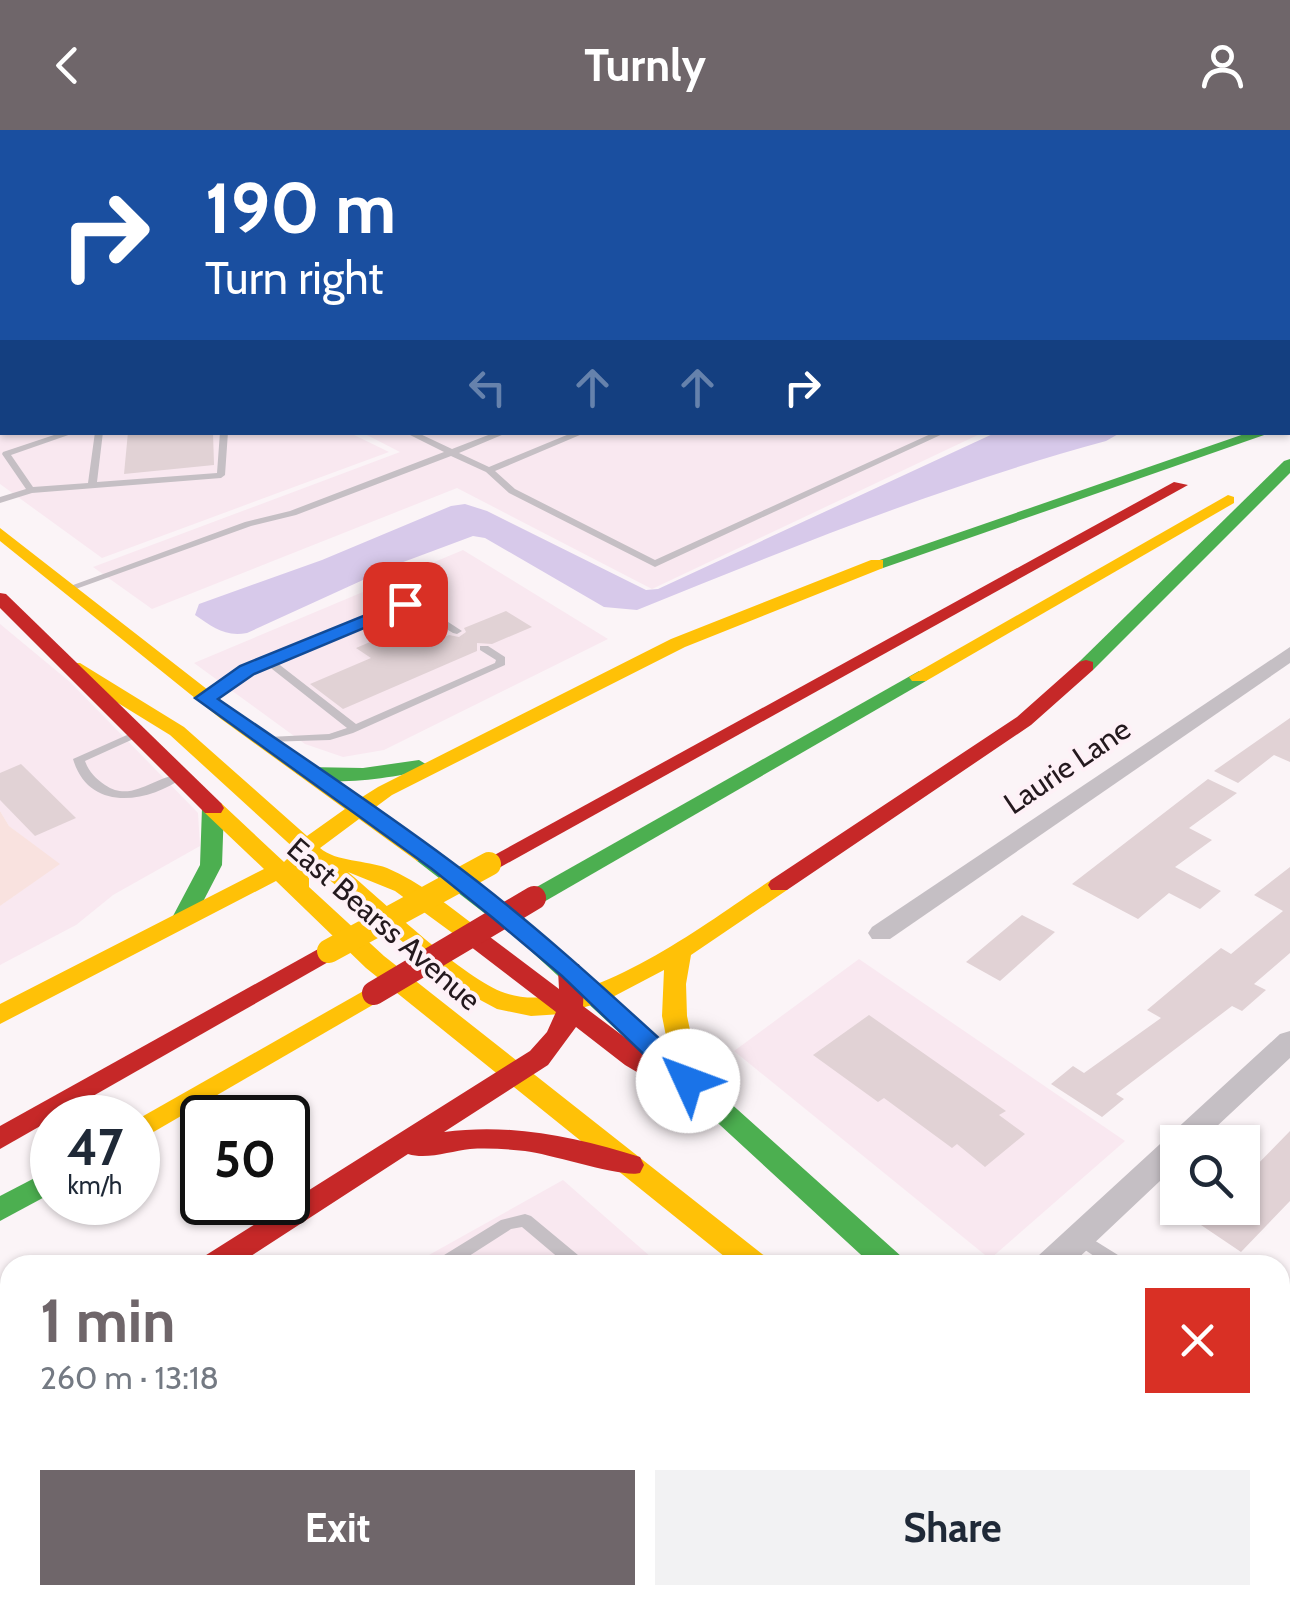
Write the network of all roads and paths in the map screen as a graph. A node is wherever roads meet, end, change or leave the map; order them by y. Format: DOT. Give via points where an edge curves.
graph roads {
  1 [pos="64,435"];
  2 [pos="99,435"];
  3 [pos="224,435"];
  4 [pos="414,435"];
  5 [pos="498,435"];
  6 [pos="576,435"];
  7 [pos="936,435"];
  8 [pos="1261,435"];
  9 [pos="1265,435"];
  10 [pos="450,454"];
  11 [pos="1290,464"];
  12 [pos="490,470"];
  13 [pos="92,485"];
  14 [pos="31,490"];
  15 [pos="0,500"];
  16 [pos="0,533"];
  17 [pos="70,588"];
  18 [pos="0,598"];
  19 [pos="458,631"];
  20 [pos="484,648"];
  21 [pos="1290,653"];
  22 [pos="268,661"];
  23 [pos="74,668"];
  24 [pos="204,698"];
  25 [pos="355,728"];
  26 [pos="138,733"];
  27 [pos="261,740"];
  28 [pos="440,761"];
  29 [pos="306,773"];
  30 [pos="181,776"];
  31 [pos="213,808"];
  32 [pos="360,810"];
  33 [pos="301,862"];
  34 [pos="186,916"];
  35 [pos="881,932"];
  36 [pos="680,951"];
  37 [pos="570,970"];
  38 [pos="596,994"];
  39 [pos="569,1006"];
  40 [pos="0,1015"];
  41 [pos="1290,1041"];
  42 [pos="514,1075"];
  43 [pos="688,1081"];
  44 [pos="712,1104"];
  45 [pos="160,1117"];
  46 [pos="1199,1125"];
  47 [pos="0,1138"];
  48 [pos="383,1160"];
  49 [pos="1160,1162"];
  50 [pos="630,1165"];
  51 [pos="30,1193"];
  52 [pos="0,1210"];
  53 [pos="1080,1237"];
  54 [pos="229,1255"];
  55 [pos="458,1255"];
  56 [pos="566,1255"];
  57 [pos="743,1255"];
  58 [pos="881,1255"];
  59 [pos="1061,1255"];
  60 [pos="1106,1255"];
  1 -- 14 [label="lane" via="6,454"];
  2 -- 13 [label="lane"];
  3 -- 13 [label="lane" via="221,475"];
  4 -- 10 [label="lane"];
  5 -- 10 [label="lane"];
  6 -- 12 [label="lane"];
  7 -- 12 [label="lane" via="656,564 512,491"];
  8 -- 28 [label="main road" via="786,598"];
  9 -- 47 [label="main road, bridge"];
  10 -- 12 [label="lane"];
  10 -- 17 [label="lane"];
  11 -- 36 [label="main road" via="1044,706"];
  11 -- 45 [label="main road, bridge"];
  13 -- 14 [label="lane"];
  14 -- 15 [label="lane"];
  16 -- 17 [label="main road"];
  17 -- 24 [label="main road"];
  18 -- 23 [label="main road, East Bearss Avenue"];
  19 -- 22 [label="lane" via="405,604"];
  20 -- 25 [label="lane" via="500,665"];
  21 -- 35 [label="street, Laurie Lane"];
  22 -- 24 [label="lane"];
  22 -- 25 [label="lane"];
  23 -- 26 [label="main road, East Bearss Avenue"];
  23 -- 33 [label="main road" via="178,731"];
  24 -- 27 [label="main road"];
  25 -- 27 [label="lane" via="330,737"];
  26 -- 30 [label="main road, East Bearss Avenue"];
  26 -- 30 [label="lane" via="80,759 83,773 112,798"];
  27 -- 29 [label="main road"];
  28 -- 29 [label="main road" via="381,773"];
  28 -- 32 [label="main road"];
  29 -- 32 [label="main road"];
  30 -- 31 [label="main road, East Bearss Avenue"];
  31 -- 33 [label="main road, East Bearss Avenue"];
  31 -- 34 [label="main road" via="213,865"];
  32 -- 33 [label="main road"];
  32 -- 37 [label="main road" via="440,864"];
  33 -- 34 [label="main road"];
  33 -- 39 [label="main road" via="481,992 515,1005"];
  33 -- 39 [label="main road" via="348,862 388,874"];
  33 -- 42 [label="main road, East Bearss Avenue" via="298,890"];
  34 -- 40 [label="main road"];
  36 -- 38 [label="main road"];
  36 -- 43 [label="main road" via="670,1008"];
  37 -- 38 [label="main road"];
  37 -- 39 [label="main road"];
  38 -- 39 [label="main road"];
  38 -- 43 [label="main road"];
  39 -- 42 [label="main road" via="551,1048"];
  39 -- 44 [label="main road" via="634,1058"];
  41 -- 46 [label="street"];
  42 -- 48 [label="main road"];
  42 -- 50 [label="main road, East Bearss Avenue"];
  43 -- 44 [label="main road"];
  44 -- 58 [label="main road"];
  48 -- 50 [label="main road" via="442,1140 501,1135 540,1138"];
  48 -- 54 [label="main road"];
  49 -- 53 [label="street"];
  50 -- 57 [label="main road, East Bearss Avenue"];
  51 -- 52 [label="main road"];
  53 -- 59 [label="street"];
  53 -- 60 [label="lane"];
  55 -- 56 [label="lane" via="525,1220"];
}
